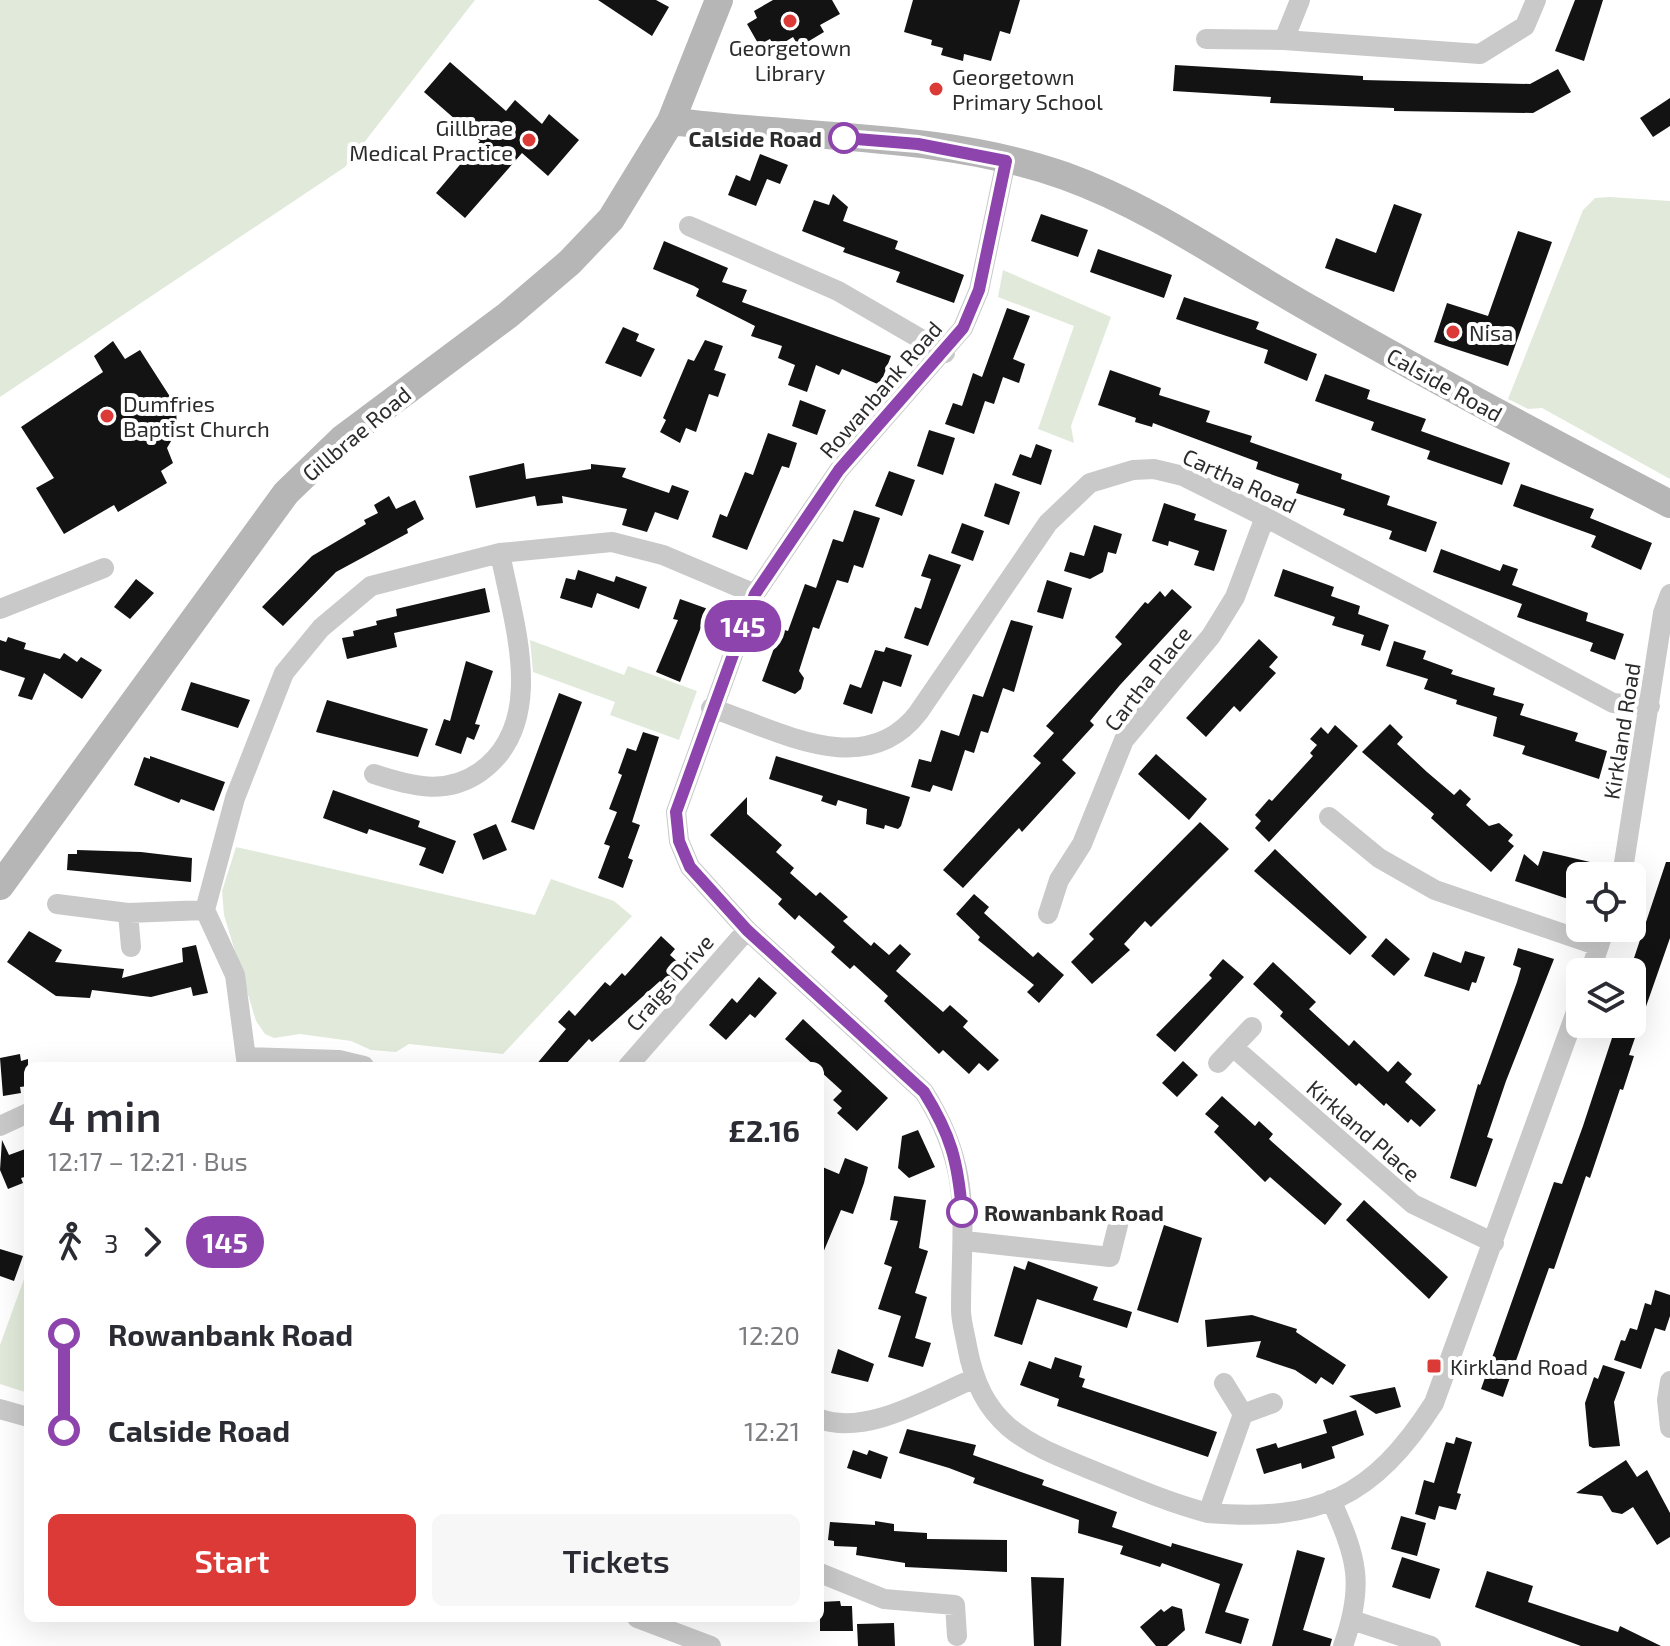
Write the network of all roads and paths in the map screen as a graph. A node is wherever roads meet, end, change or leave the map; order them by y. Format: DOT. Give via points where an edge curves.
graph roads {
  1 [pos="719,0"];
  2 [pos="1300,0"];
  3 [pos="1536,0"];
  4 [pos="1206,39"];
  5 [pos="1284,40"];
  6 [pos="671,121"];
  7 [pos="1006,161"];
  8 [pos="689,226"];
  9 [pos="945,353"];
  10 [pos="1670,504"];
  11 [pos="1265,517"];
  12 [pos="500,553"];
  13 [pos="104,568"];
  14 [pos="755,594"];
  15 [pos="1670,594"];
  16 [pos="0,609"];
  17 [pos="1650,706"];
  18 [pos="711,708"];
  19 [pos="374,774"];
  20 [pos="1329,817"];
  21 [pos="1624,862"];
  22 [pos="0,886"];
  23 [pos="57,904"];
  24 [pos="205,910"];
  25 [pos="128,913"];
  26 [pos="1048,914"];
  27 [pos="1566,927"];
  28 [pos="747,930"];
  29 [pos="131,947"];
  30 [pos="1252,1027"];
  31 [pos="1567,1038"];
  32 [pos="1233,1047"];
  33 [pos="247,1062"];
  34 [pos="347,1062"];
  35 [pos="632,1062"];
  36 [pos="1218,1063"];
  37 [pos="24,1115"];
  38 [pos="0,1126"];
  39 [pos="1119,1221"];
  40 [pos="965,1241"];
  41 [pos="1494,1243"];
  42 [pos="973,1379"];
  43 [pos="1670,1381"];
  44 [pos="1224,1383"];
  45 [pos="1273,1403"];
  46 [pos="0,1409"];
  47 [pos="1243,1414"];
  48 [pos="24,1416"];
  49 [pos="824,1420"];
  50 [pos="1670,1428"];
  51 [pos="1331,1500"];
  52 [pos="1208,1513"];
  53 [pos="824,1575"];
  54 [pos="1352,1620"];
  55 [pos="648,1622"];
  56 [pos="957,1636"];
  57 [pos="711,1646"];
  58 [pos="1343,1646"];
  59 [pos="1431,1646"];
  1 -- 6 [label="street, Gillbrae Road"];
  2 -- 5 [label="street"];
  3 -- 5 [label="street" via="1525,26 1480,54"];
  4 -- 5 [label="street"];
  6 -- 7 [label="street, Calside Road" via="918,144"];
  6 -- 22 [label="street, Gillbrae Road" via="611,219 570,262 342,439 286,493"];
  7 -- 9 [label="street, Rowanbank Road" via="979,290"];
  7 -- 10 [label="street, Calside Road" via="1122,198 1315,312"];
  8 -- 9 [label="street" via="838,291"];
  9 -- 14 [label="street, Rowanbank Road" via="839,470"];
  11 -- 17 [label="street, Cartha Road" via="1613,703"];
  11 -- 18 [label="street, Cartha Road" via="1183,476 1154,469 1090,483 1048,523 918,713 885,742 836,750"];
  11 -- 26 [label="street, Cartha Place" via="1211,636 1124,740"];
  12 -- 14 [label="street" via="612,542 663,555"];
  12 -- 19 [label="street" via="517,641 521,700 510,741 475,775 446,786 414,788"];
  12 -- 24 [label="street" via="371,586 321,628 284,673 235,798"];
  13 -- 16 [label="street"];
  14 -- 18 [label="street, Rowanbank Road"];
  15 -- 17 [label="street, Kirkland Road"];
  17 -- 21 [label="street, Kirkland Road"];
  18 -- 28 [label="street, Rowanbank Road" via="676,812 679,841 690,867"];
  20 -- 27 [label="street" via="1379,858 1435,890"];
  23 -- 25 [label="street"];
  24 -- 25 [label="street"];
  24 -- 33 [label="street" via="235,975"];
  25 -- 29 [label="street"];
  28 -- 35 [label="street, Craigs Drive"];
  28 -- 40 [label="street, Rowanbank Road" via="924,1092 957,1159"];
  30 -- 32 [label="street"];
  31 -- 41 [label="street"];
  32 -- 36 [label="street"];
  32 -- 41 [label="street, Kirkland Place" via="1413,1204"];
  33 -- 34 [label="street"];
  37 -- 38 [label="street"];
  39 -- 40 [label="street" via="1110,1257"];
  40 -- 42 [label="street, Rowanbank Road" via="961,1313"];
  41 -- 51 [label="street" via="1434,1403 1397,1455"];
  42 -- 49 [label="street" via="859,1422"];
  42 -- 52 [label="street, Rowanbank Road" via="995,1414 1042,1450"];
  43 -- 50 [label="street"];
  44 -- 47 [label="street"];
  45 -- 47 [label="street"];
  46 -- 48 [label="street"];
  47 -- 52 [label="street"];
  51 -- 52 [label="street" via="1286,1515"];
  51 -- 54 [label="street" via="1357,1565"];
  53 -- 56 [label="street" via="884,1599 955,1605"];
  54 -- 58 [label="street"];
  54 -- 59 [label="street"];
  55 -- 57 [label="street"];
}
